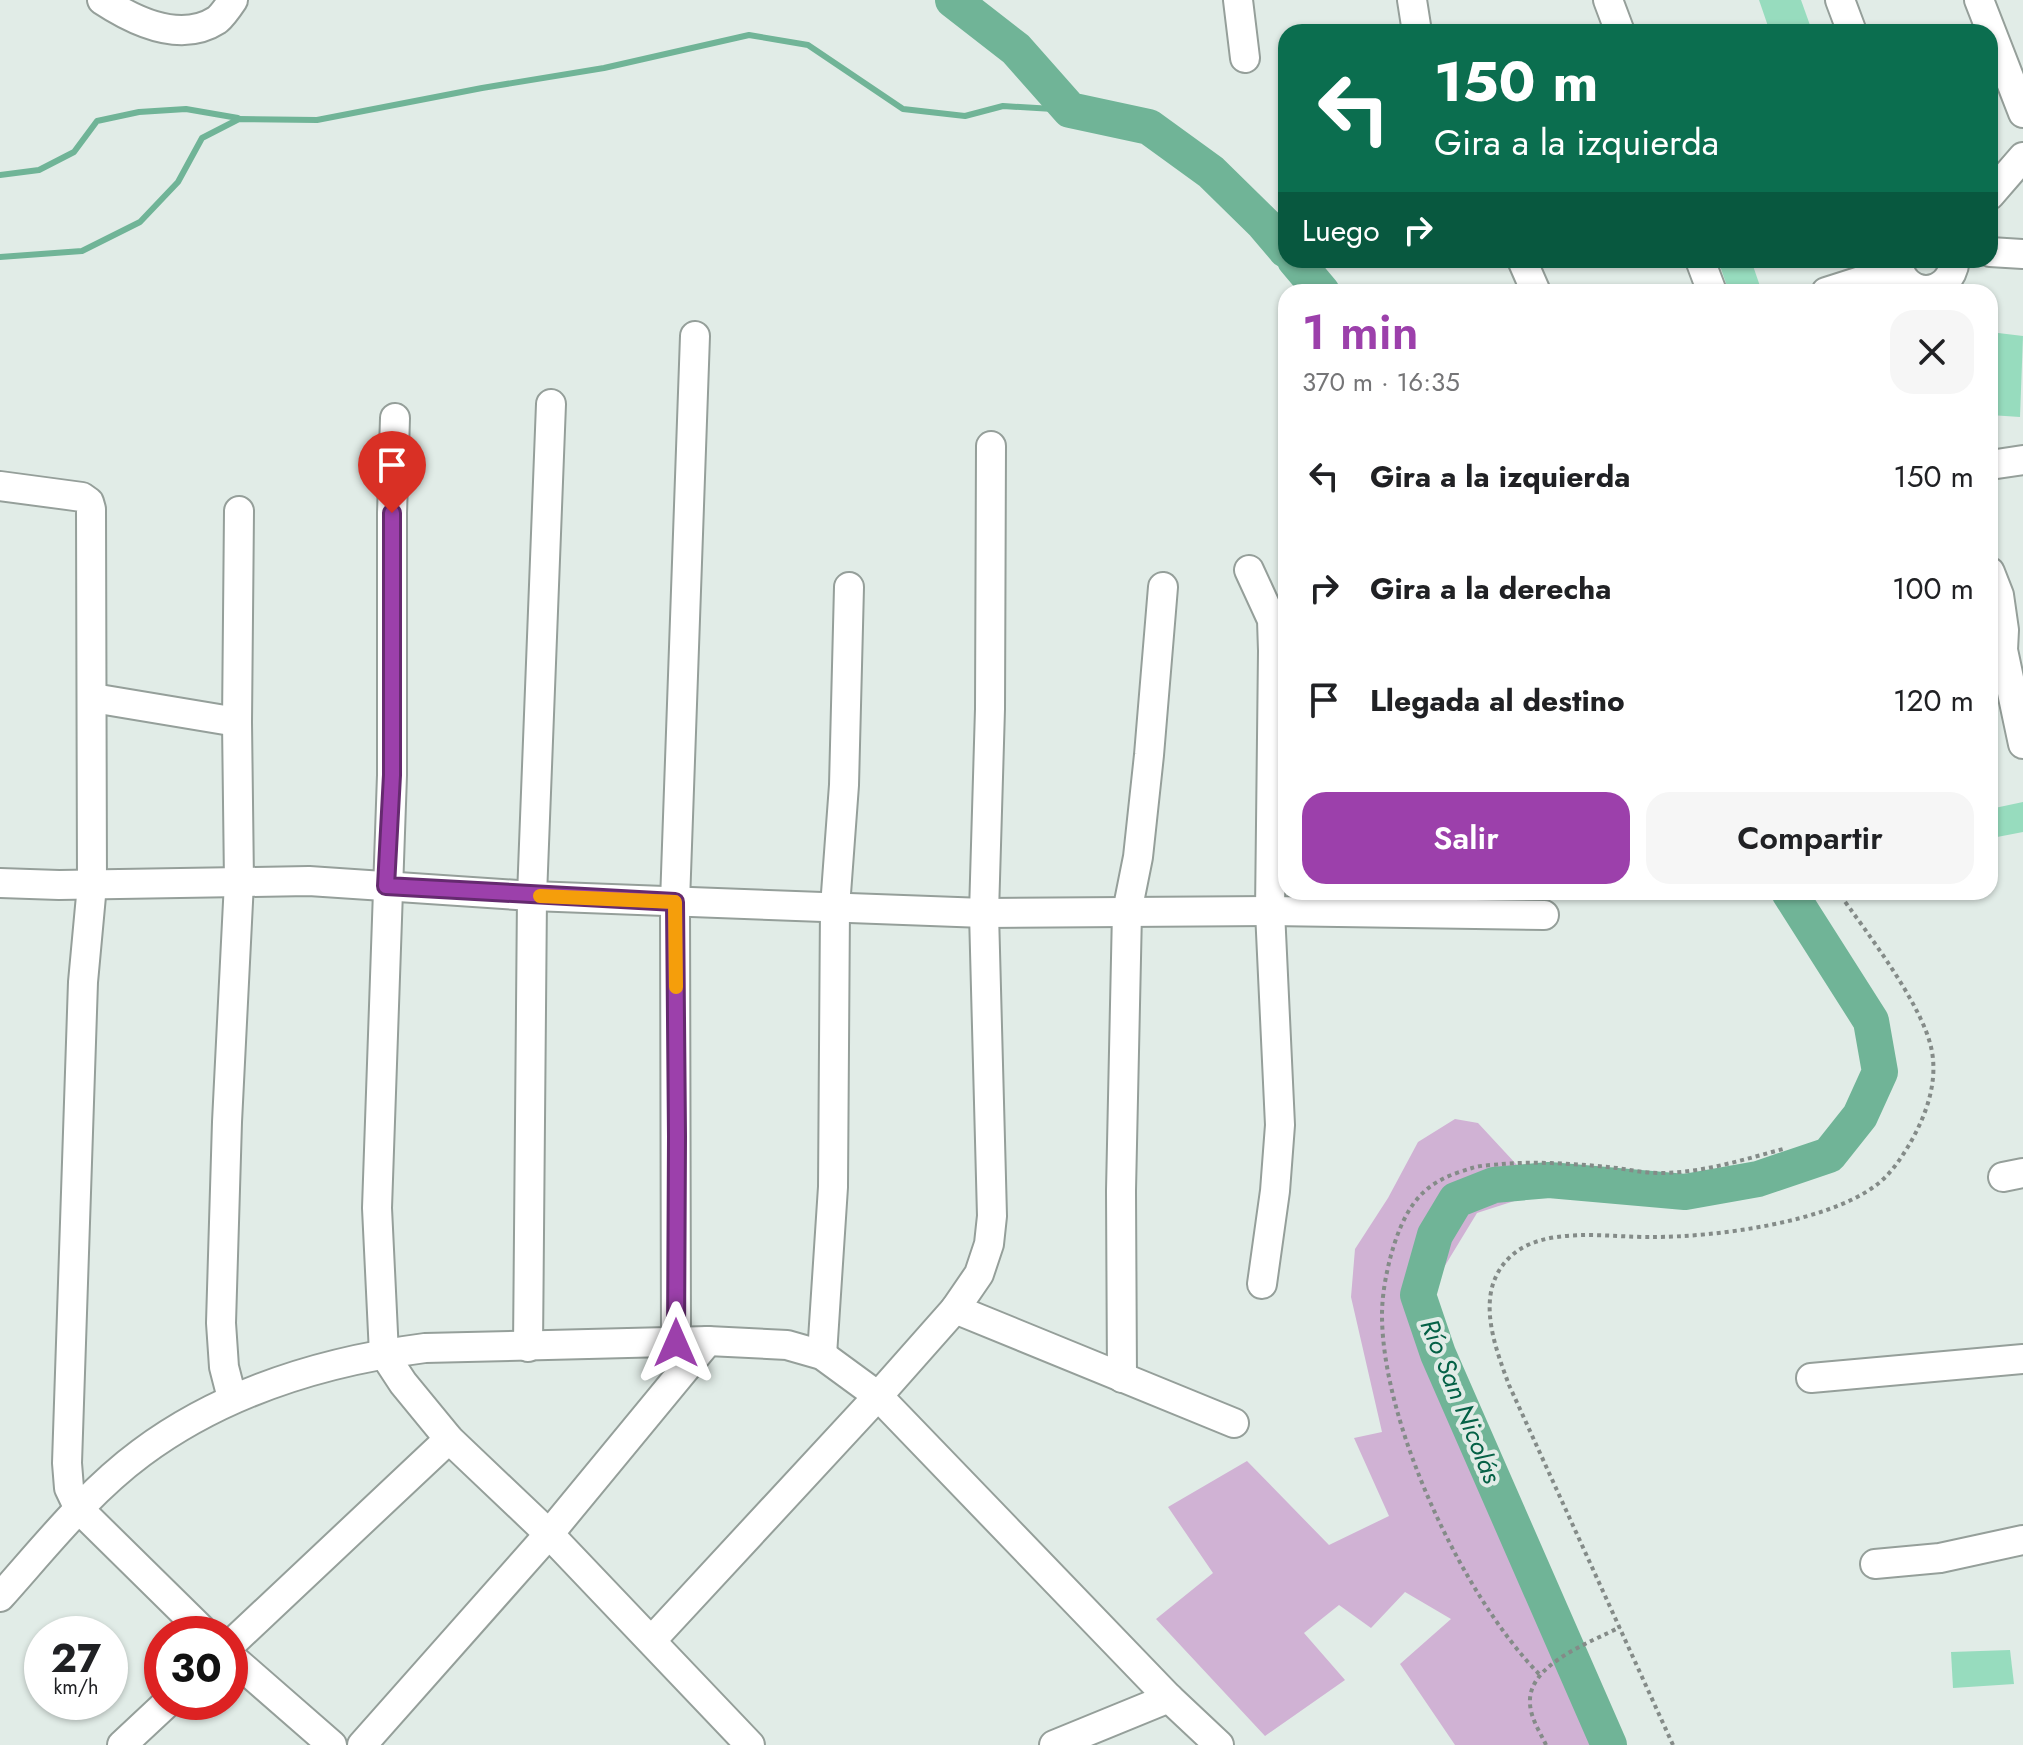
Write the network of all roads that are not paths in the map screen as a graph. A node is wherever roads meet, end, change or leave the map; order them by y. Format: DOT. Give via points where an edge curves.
graph roads {
  1 [pos="102,0"];
  2 [pos="233,0"];
  3 [pos="1238,0"];
  4 [pos="1412,0"];
  5 [pos="1608,0"];
  6 [pos="1840,0"];
  7 [pos="1979,0"];
  8 [pos="1416,24"];
  9 [pos="1617,24"];
  10 [pos="1849,24"];
  11 [pos="1988,24"];
  12 [pos="1998,49"];
  13 [pos="1245,58"];
  14 [pos="2023,113"];
  15 [pos="2023,157"];
  16 [pos="1998,186"];
  17 [pos="1998,252"];
  18 [pos="2023,254"];
  19 [pos="1890,268"];
  20 [pos="1953,268"];
  21 [pos="1847,284"];
  22 [pos="1941,284"];
  23 [pos="695,336"];
  24 [pos="551,404"];
  25 [pos="395,418"];
  26 [pos="991,446"];
  27 [pos="2023,460"];
  28 [pos="1998,464"];
  29 [pos="0,486"];
  30 [pos="239,511"];
  31 [pos="1249,570"];
  32 [pos="849,587"];
  33 [pos="1163,587"];
  34 [pos="1998,592"];
  35 [pos="2013,616"];
  36 [pos="93,698"];
  37 [pos="237,722"];
  38 [pos="2023,744"];
  39 [pos="239,882"];
  40 [pos="0,883"];
  41 [pos="92,885"];
  42 [pos="386,886"];
  43 [pos="532,896"];
  44 [pos="675,902"];
  45 [pos="835,907"];
  46 [pos="1270,911"];
  47 [pos="1127,912"];
  48 [pos="984,913"];
  49 [pos="1544,915"];
  50 [pos="1262,1284"];
  51 [pos="955,1309"];
  52 [pos="708,1341"];
  53 [pos="676,1343"];
  54 [pos="528,1347"];
  55 [pos="384,1354"];
  56 [pos="822,1355"];
  57 [pos="2023,1359"];
  58 [pos="1122,1378"];
  59 [pos="1811,1378"];
  60 [pos="878,1396"];
  61 [pos="232,1398"];
  62 [pos="1234,1423"];
  63 [pos="449,1439"];
  64 [pos="79,1509"];
  65 [pos="549,1534"];
  66 [pos="2023,1540"];
  67 [pos="1875,1564"];
  68 [pos="0,1597"];
  69 [pos="188,1616"];
  70 [pos="248,1628"];
  71 [pos="652,1640"];
  72 [pos="248,1672"];
  73 [pos="1169,1698"];
  74 [pos="149,1720"];
  75 [pos="122,1745"];
  76 [pos="332,1745"];
  77 [pos="362,1745"];
  78 [pos="750,1745"];
  79 [pos="1054,1745"];
  80 [pos="1219,1745"];
  1 -- 2 [label="street" via="171,30 219,19"];
  3 -- 13 [label="street"];
  4 -- 8 [label="street"];
  5 -- 9 [label="street"];
  6 -- 10 [label="street"];
  7 -- 11 [label="street"];
  12 -- 14 [label="street"];
  15 -- 16 [label="street"];
  17 -- 18 [label="street"];
  19 -- 21 [label="street"];
  20 -- 22 [label="street"];
  23 -- 44 [label="street"];
  24 -- 43 [label="street"];
  25 -- 42 [label="street"];
  26 -- 48 [label="street"];
  27 -- 28 [label="street"];
  29 -- 36 [label="street" via="89,502"];
  30 -- 37 [label="street"];
  31 -- 46 [label="street" via="1272,620"];
  32 -- 45 [label="street"];
  33 -- 47 [label="street" via="1138,857"];
  34 -- 35 [label="street"];
  35 -- 38 [label="street" via="2005,663"];
  36 -- 37 [label="street"];
  36 -- 41 [label="street"];
  37 -- 39 [label="street"];
  39 -- 41 [label="street"];
  39 -- 42 [label="street"];
  39 -- 61 [label="street" via="221,1323"];
  40 -- 41 [label="street"];
  41 -- 64 [label="street" via="83,982 67,1463 69,1488"];
  42 -- 43 [label="street"];
  42 -- 55 [label="street" via="377,1208"];
  43 -- 44 [label="street"];
  43 -- 54 [label="street"];
  44 -- 45 [label="street"];
  44 -- 53 [label="street"];
  45 -- 48 [label="street"];
  45 -- 56 [label="street" via="833,1187"];
  46 -- 47 [label="street"];
  46 -- 49 [label="street"];
  46 -- 50 [label="street" via="1280,1125"];
  47 -- 48 [label="street"];
  47 -- 58 [label="street"];
  48 -- 51 [label="street" via="992,1216 979,1274"];
  51 -- 58 [label="street"];
  51 -- 60 [label="street"];
  52 -- 53 [label="street"];
  52 -- 56 [label="street" via="787,1345"];
  52 -- 65 [label="street"];
  53 -- 54 [label="street"];
  54 -- 55 [label="street" via="425,1348"];
  55 -- 61 [label="street"];
  55 -- 63 [label="street"];
  56 -- 60 [label="street"];
  57 -- 59 [label="street"];
  58 -- 62 [label="street"];
  60 -- 71 [label="street"];
  60 -- 73 [label="street"];
  61 -- 64 [label="street" via="139,1455"];
  63 -- 65 [label="street"];
  63 -- 70 [label="street"];
  64 -- 68 [label="street"];
  64 -- 69 [label="street"];
  65 -- 71 [label="street"];
  65 -- 77 [label="street"];
  66 -- 67 [label="street" via="1940,1558"];
  71 -- 78 [label="street"];
  72 -- 76 [label="street"];
  73 -- 79 [label="street"];
  73 -- 80 [label="street"];
  74 -- 75 [label="street"];
}
